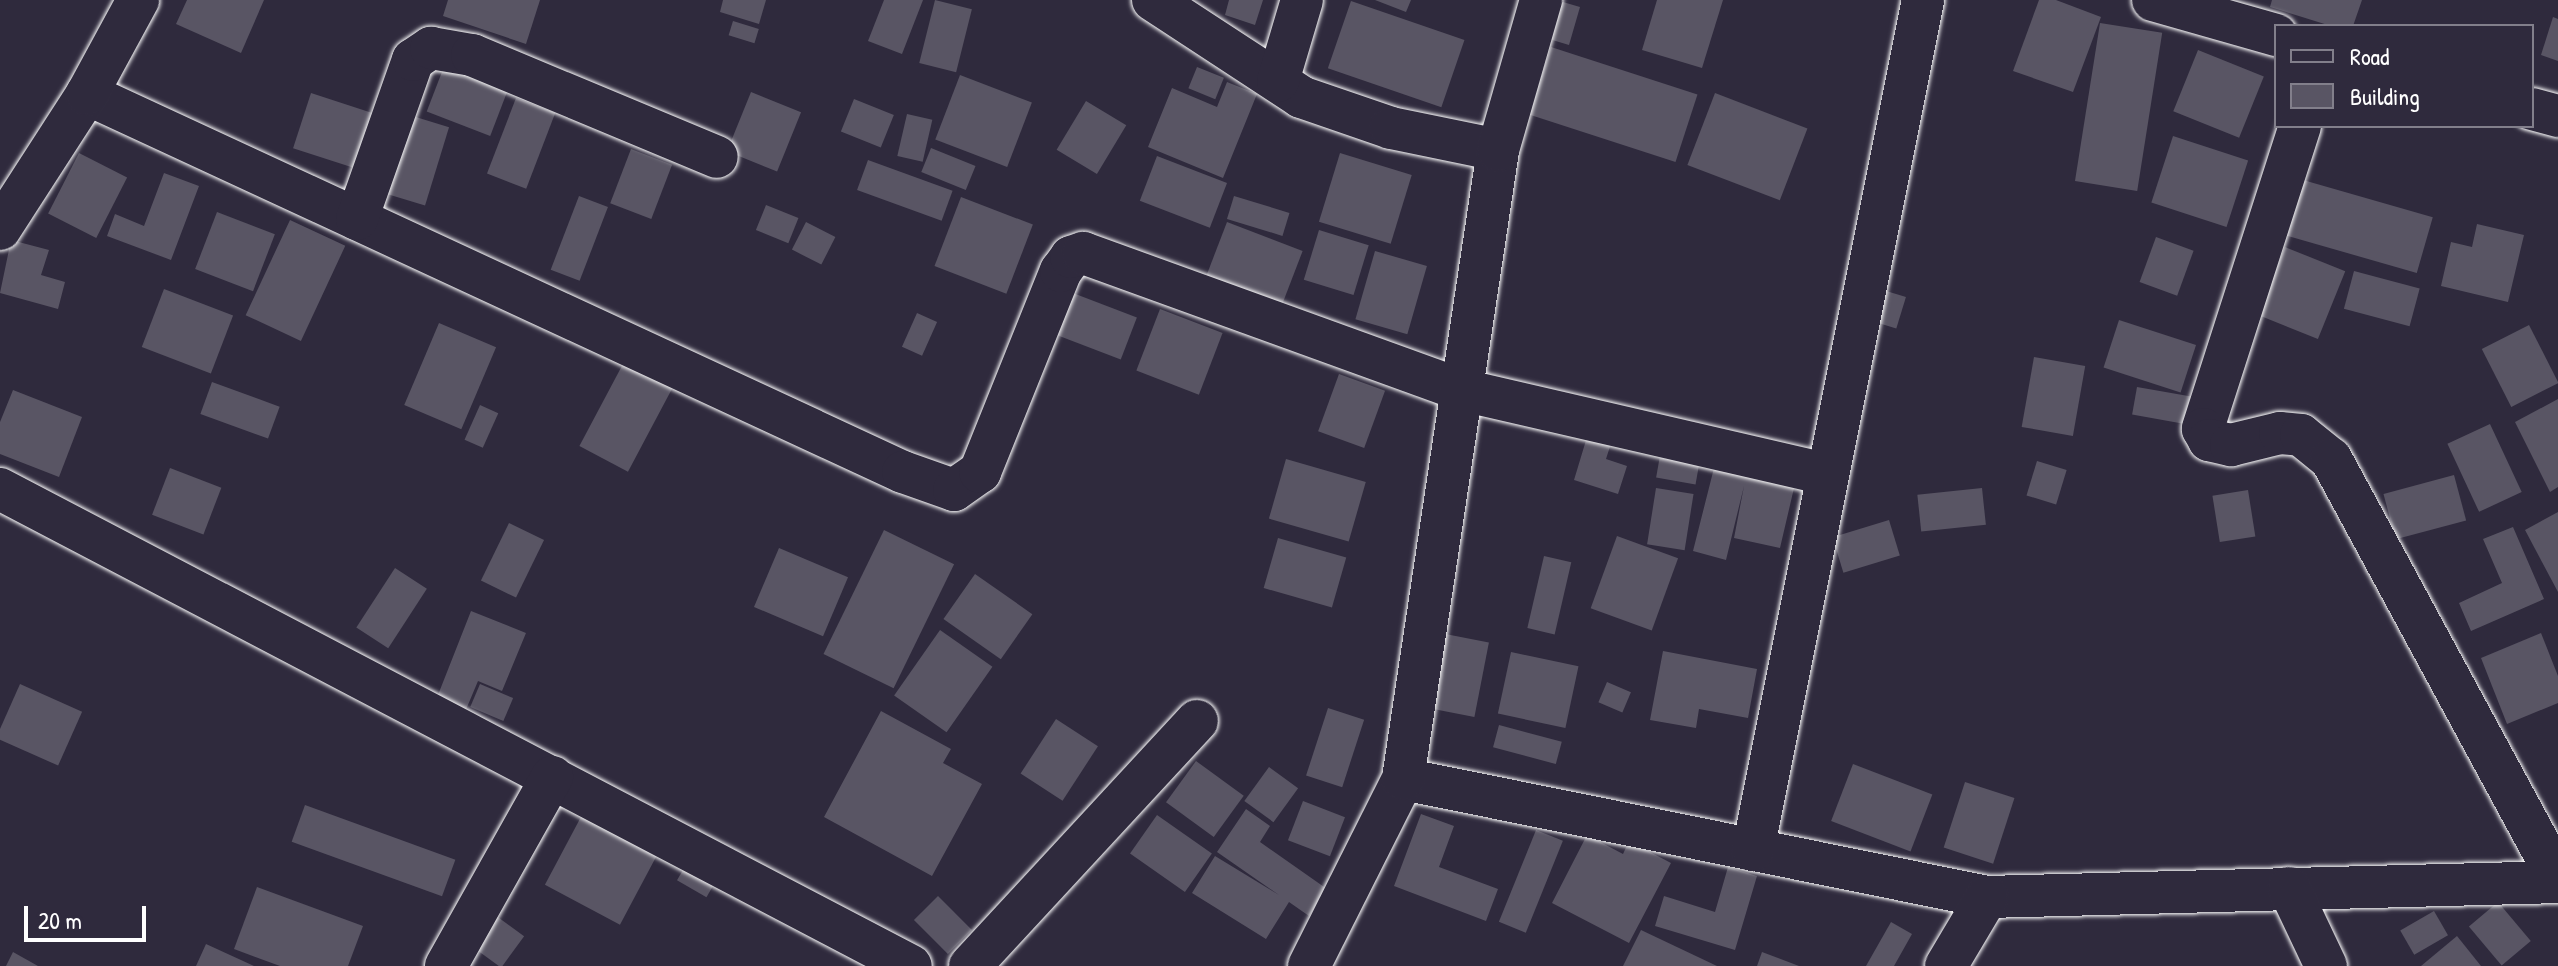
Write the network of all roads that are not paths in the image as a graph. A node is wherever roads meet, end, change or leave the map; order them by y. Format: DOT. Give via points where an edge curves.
graph roads {
  1 [pos="138,0"];
  2 [pos="1153,0"];
  3 [pos="1302,0"];
  4 [pos="1541,0"];
  5 [pos="1923,0"];
  6 [pos="2174,3"];
  7 [pos="2274,34"];
  8 [pos="1278,81"];
  9 [pos="87,94"];
  10 [pos="2534,110"];
  11 [pos="2558,116"];
  12 [pos="2299,128"];
  13 [pos="1498,150"];
  14 [pos="717,157"];
  15 [pos="357,219"];
  16 [pos="0,229"];
  17 [pos="1462,390"];
  18 [pos="1825,474"];
  19 [pos="0,489"];
  20 [pos="1197,721"];
  21 [pos="552,777"];
  22 [pos="1403,779"];
  23 [pos="1753,850"];
  24 [pos="2558,881"];
  25 [pos="2289,888"];
  26 [pos="1987,897"];
  27 [pos="1321,964"];
  28 [pos="446,966"];
  29 [pos="911,966"];
  30 [pos="970,966"];
  31 [pos="1946,966"];
  32 [pos="2326,966"];
  1 -- 9 [label="street"];
  2 -- 8 [label="street"];
  3 -- 8 [label="street"];
  4 -- 13 [label="street"];
  5 -- 18 [label="street"];
  6 -- 7 [label="street"];
  8 -- 13 [label="street" via="1301,97 1391,128"];
  9 -- 15 [label="street"];
  9 -- 16 [label="street"];
  10 -- 11 [label="street"];
  12 -- 24 [label="street" via="2203,429 2209,440 2231,445 2280,433 2301,435 2331,459"];
  13 -- 17 [label="street"];
  14 -- 15 [label="street" via="472,55 431,48 413,60"];
  15 -- 17 [label="street" via="903,472 954,490 980,472 1061,271 1071,257 1083,253"];
  17 -- 18 [label="street"];
  17 -- 22 [label="street"];
  18 -- 23 [label="street"];
  19 -- 21 [label="street"];
  20 -- 30 [label="street"];
  21 -- 28 [label="street"];
  21 -- 29 [label="street"];
  22 -- 23 [label="street"];
  22 -- 27 [label="street"];
  23 -- 26 [label="street"];
  24 -- 25 [label="street"];
  25 -- 26 [label="street"];
  25 -- 32 [label="street"];
  26 -- 31 [label="street"];
}
